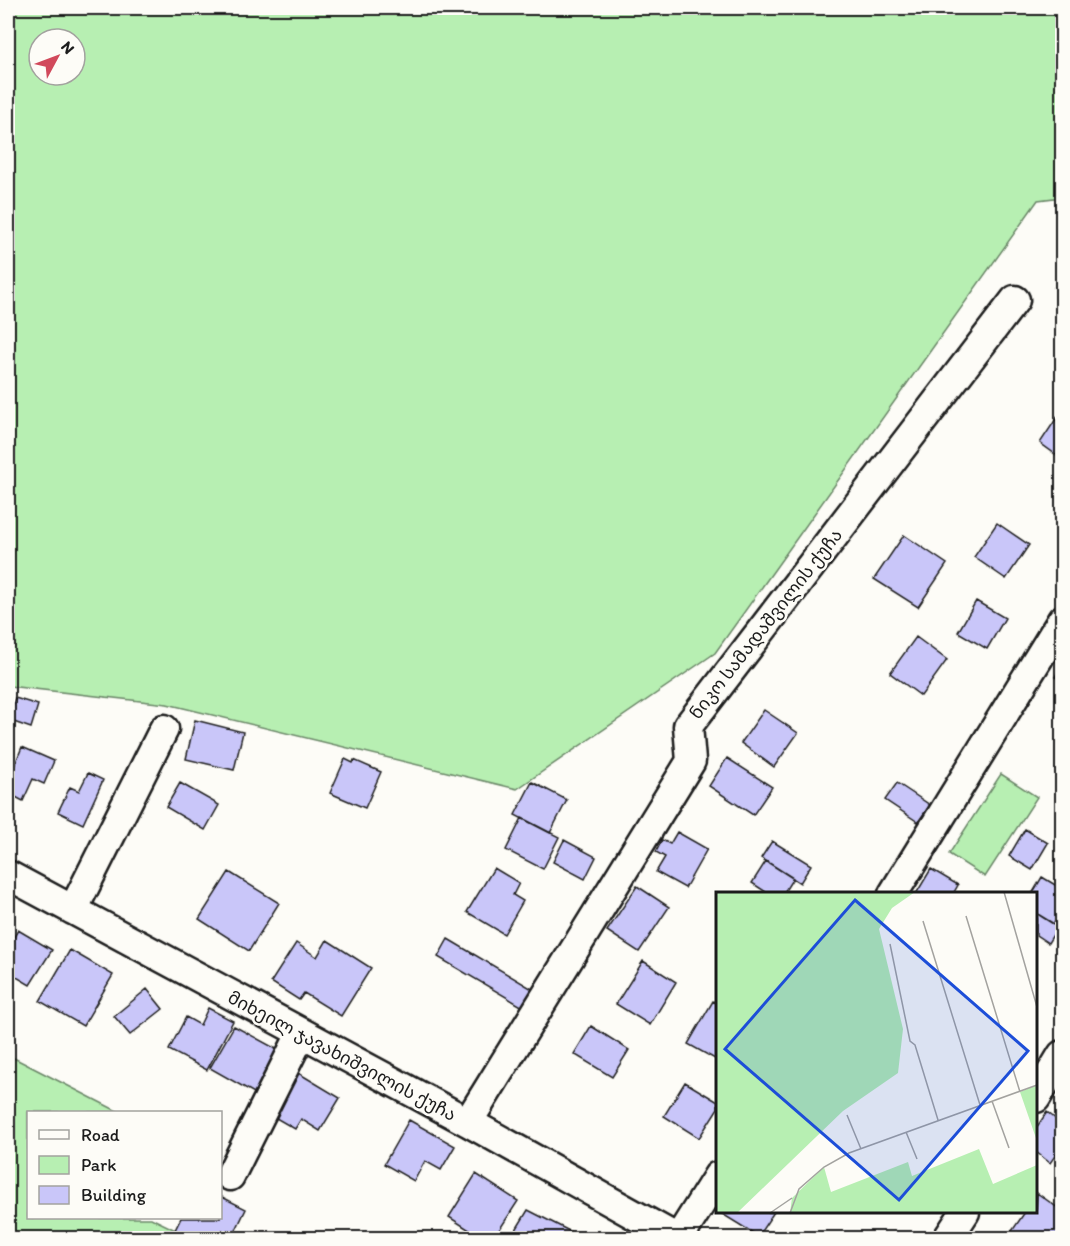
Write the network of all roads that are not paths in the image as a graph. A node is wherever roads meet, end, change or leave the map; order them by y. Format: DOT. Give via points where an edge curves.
graph roads {
  1 [pos="1015,300"];
  2 [pos="1062,620"];
  3 [pos="164,729"];
  4 [pos="8,875"];
  5 [pos="894,892"];
  6 [pos="74,910"];
  7 [pos="301,1034"];
  8 [pos="1062,1055"];
  9 [pos="1037,1095"];
  10 [pos="468,1122"];
  11 [pos="230,1176"];
  12 [pos="716,1178"];
  13 [pos="964,1213"];
  14 [pos="677,1239"];
  15 [pos="948,1239"];
  1 -- 10 [label="street, ნიკო სამადაშვილის ქუჩა" via="688,726 692,761"];
  2 -- 5 [label="street"];
  3 -- 6 [label="street"];
  4 -- 6 [label="street, მიხეილ ჯავახიშვილის ქუჩა"];
  6 -- 7 [label="street, მიხეილ ჯავახიშვილის ქუჩა"];
  7 -- 10 [label="street, მიხეილ ჯავახიშვილის ქუჩა"];
  7 -- 11 [label="street"];
  8 -- 9 [label="street"];
  10 -- 14 [label="street, მიხეილ ჯავახიშვილის ქუჩა"];
  12 -- 14 [label="street"];
  13 -- 15 [label="street"];
}
